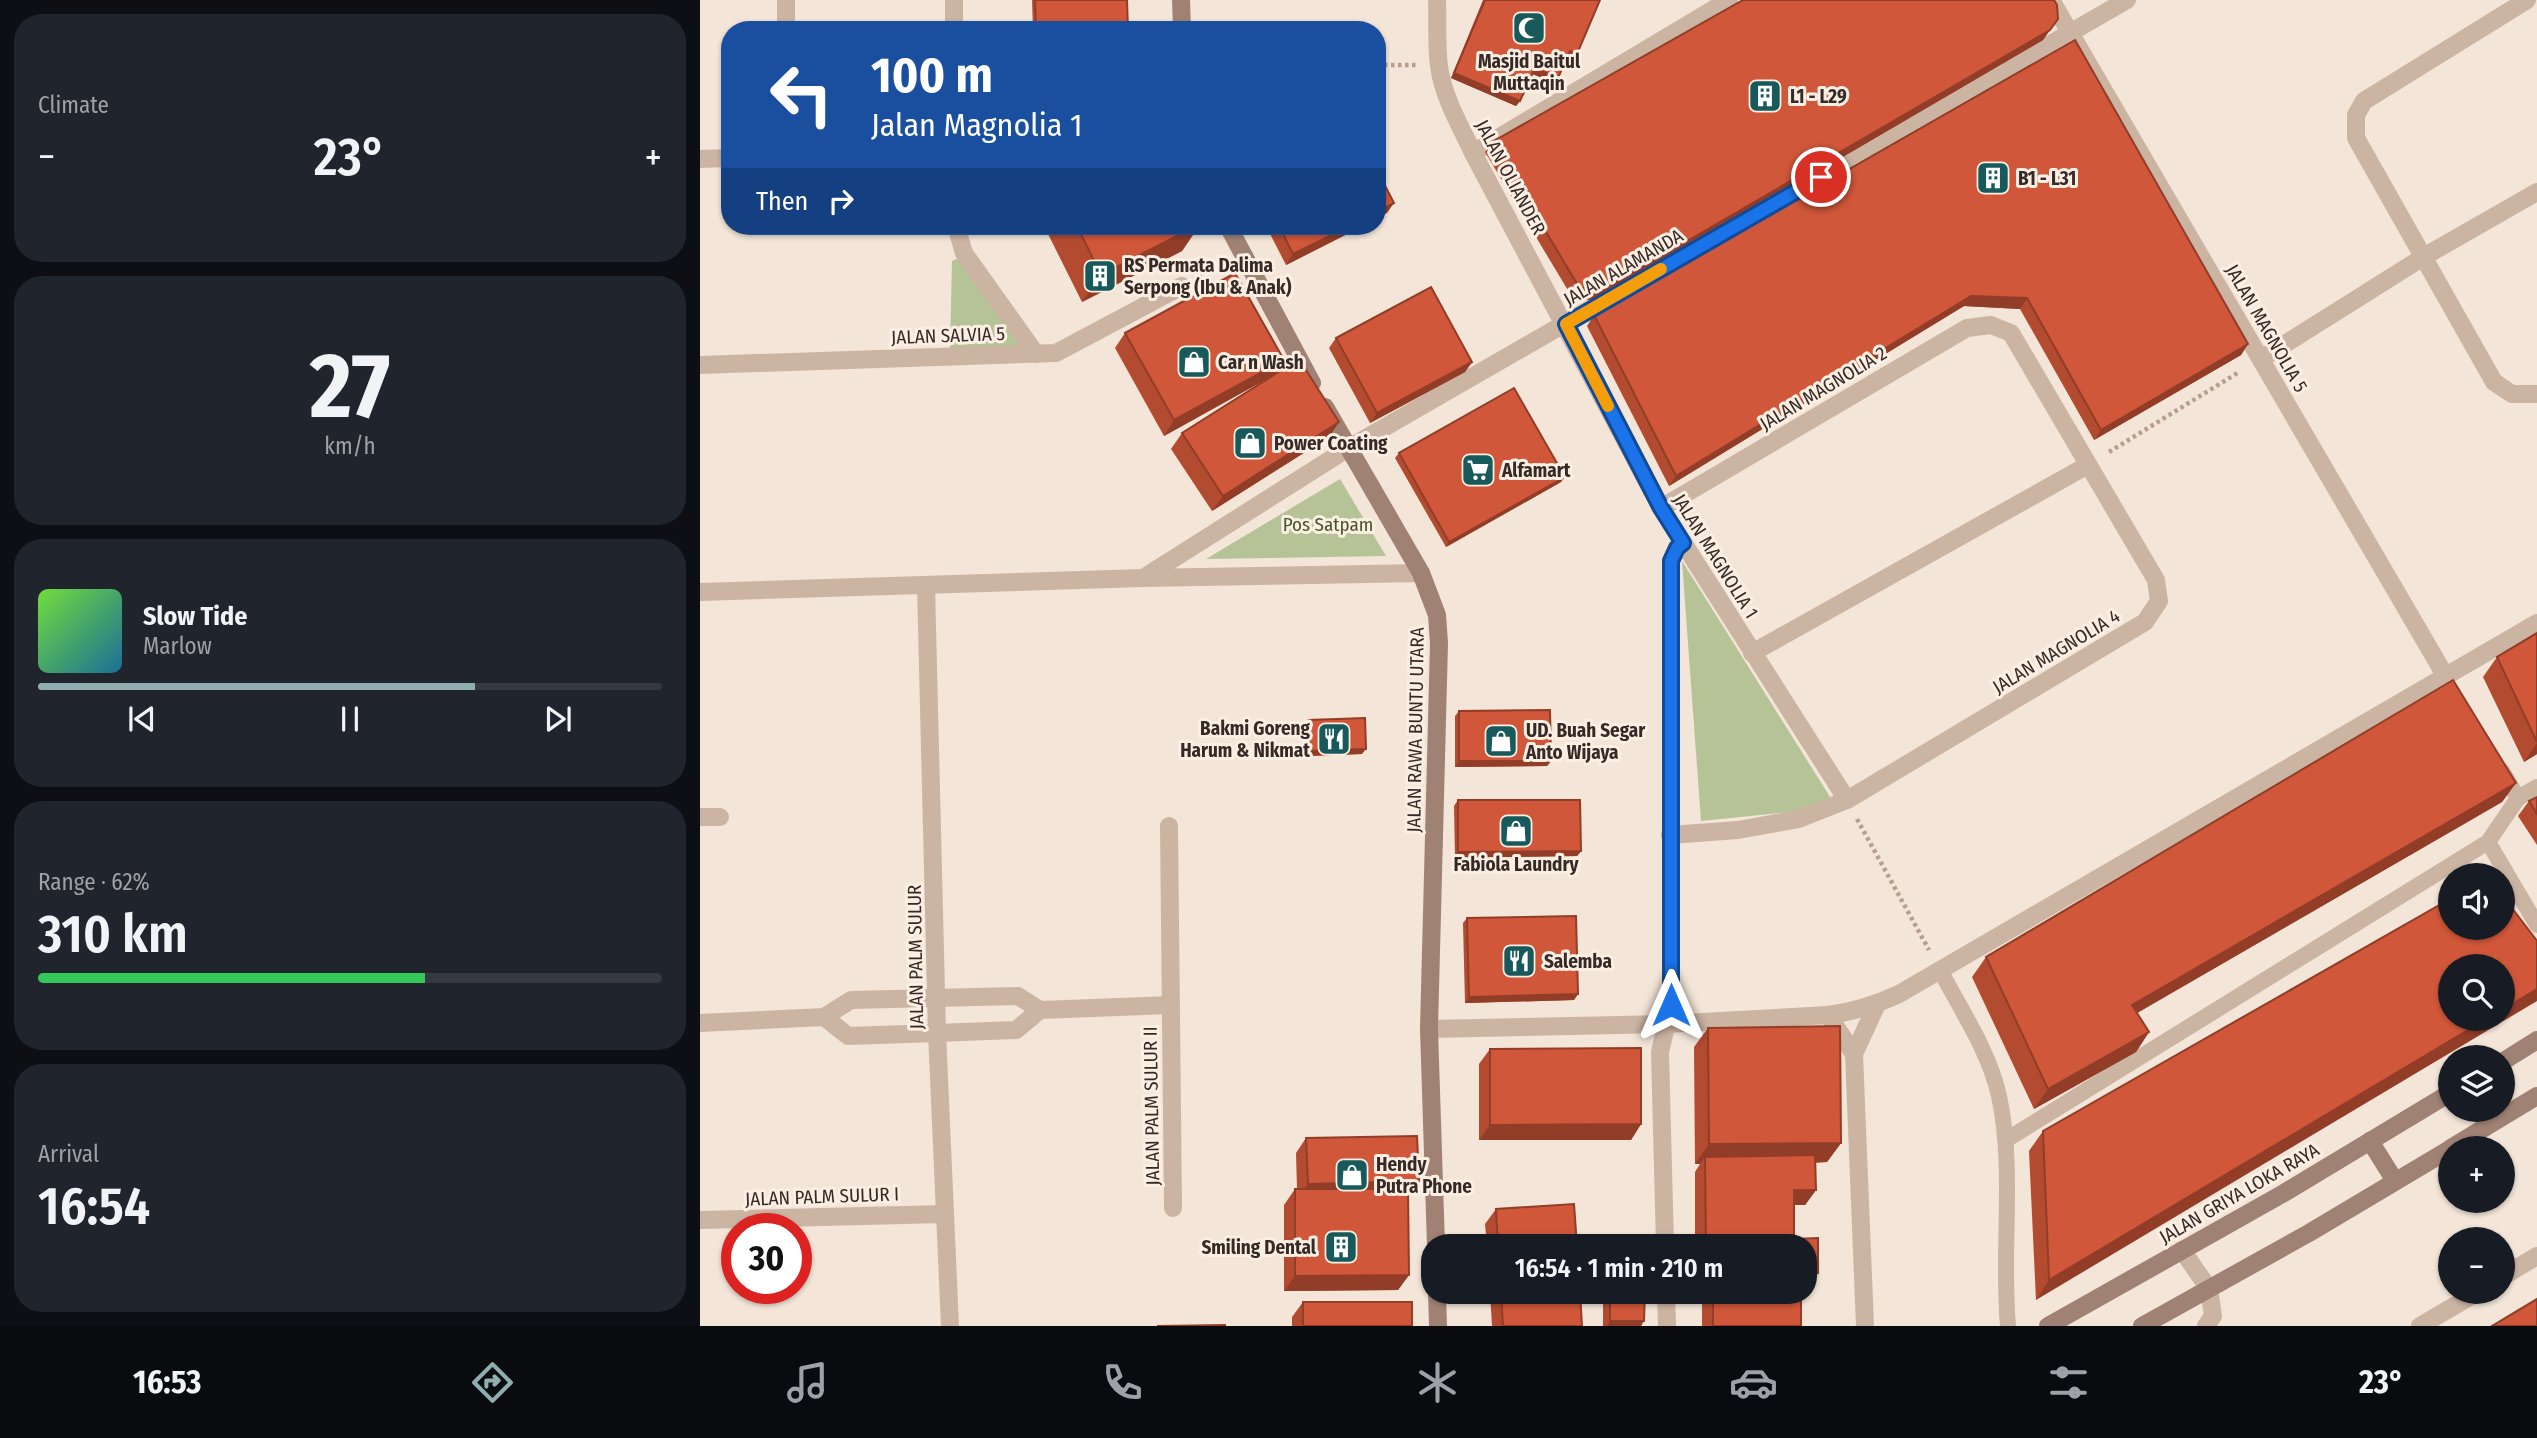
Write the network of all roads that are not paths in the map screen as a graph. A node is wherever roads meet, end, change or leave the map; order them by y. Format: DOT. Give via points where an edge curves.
graph roads {
  1 [pos="786,0"];
  2 [pos="954,0"];
  3 [pos="1181,0"];
  4 [pos="1437,0"];
  5 [pos="1729,0"];
  6 [pos="2051,0"];
  7 [pos="2127,0"];
  8 [pos="2527,0"];
  9 [pos="786,21"];
  10 [pos="954,21"];
  11 [pos="1182,21"];
  12 [pos="2071,34"];
  13 [pos="1473,153"];
  14 [pos="721,158"];
  15 [pos="700,159"];
  16 [pos="2537,192"];
  17 [pos="959,235"];
  18 [pos="1233,235"];
  19 [pos="2425,256"];
  20 [pos="1182,286"];
  21 [pos="1566,324"];
  22 [pos="2011,333"];
  23 [pos="1035,354"];
  24 [pos="2261,359"];
  25 [pos="700,365"];
  26 [pos="2537,394"];
  27 [pos="1347,449"];
  28 [pos="2088,465"];
  29 [pos="1661,508"];
  30 [pos="1683,543"];
  31 [pos="1421,573"];
  32 [pos="1143,578"];
  33 [pos="926,586"];
  34 [pos="700,592"];
  35 [pos="2537,622"];
  36 [pos="1752,653"];
  37 [pos="2450,683"];
  38 [pos="2492,754"];
  39 [pos="2537,787"];
  40 [pos="2518,799"];
  41 [pos="1847,800"];
  42 [pos="700,817"];
  43 [pos="720,817"];
  44 [pos="1169,826"];
  45 [pos="1670,835"];
  46 [pos="2488,842"];
  47 [pos="2537,925"];
  48 [pos="1940,970"];
  49 [pos="937,999"];
  50 [pos="1171,1004"];
  51 [pos="1877,1004"];
  52 [pos="1040,1010"];
  53 [pos="1828,1015"];
  54 [pos="824,1017"];
  55 [pos="700,1023"];
  56 [pos="1666,1024"];
  57 [pos="1429,1030"];
  58 [pos="937,1033"];
  59 [pos="2537,1040"];
  60 [pos="1854,1054"];
  61 [pos="2515,1054"];
  62 [pos="2537,1096"];
  63 [pos="2438,1100"];
  64 [pos="2471,1136"];
  65 [pos="2006,1140"];
  66 [pos="2370,1141"];
  67 [pos="2438,1156"];
  68 [pos="2395,1181"];
  69 [pos="1172,1208"];
  70 [pos="944,1214"];
  71 [pos="700,1220"];
  72 [pos="1436,1234"];
  73 [pos="1665,1234"];
  74 [pos="2182,1250"];
  75 [pos="2537,1256"];
  76 [pos="2515,1269"];
  77 [pos="2209,1289"];
  78 [pos="1437,1304"];
  79 [pos="1666,1304"];
  80 [pos="2458,1304"];
  81 [pos="950,1326"];
  82 [pos="1438,1326"];
  83 [pos="1667,1326"];
  84 [pos="1865,1326"];
  85 [pos="2008,1326"];
  86 [pos="2048,1326"];
  87 [pos="2142,1326"];
  88 [pos="2206,1326"];
  89 [pos="2420,1326"];
  1 -- 9 [label="street"];
  2 -- 10 [label="street"];
  3 -- 11 [label="street"];
  4 -- 13 [label="street, JALAN OLIANDER" via="1439,65 1450,104"];
  5 -- 13 [label="street"];
  6 -- 12 [label="street, JALAN MAGNOLIA 5"];
  7 -- 12 [label="street, JALAN ALAMANDA"];
  8 -- 19 [label="street" via="2364,101 2356,115 2356,138"];
  12 -- 21 [label="street, JALAN ALAMANDA"];
  12 -- 24 [label="street, JALAN MAGNOLIA 5"];
  13 -- 21 [label="street, JALAN OLIANDER"];
  14 -- 15 [label="street"];
  16 -- 19 [label="street"];
  17 -- 23 [label="street" via="964,253"];
  18 -- 27 [label="street, JALAN RAWA BUNTU UTARA"];
  19 -- 24 [label="street"];
  19 -- 26 [label="street" via="2494,382 2512,394"];
  20 -- 23 [label="street, JALAN SALVIA 5" via="1056,353"];
  21 -- 27 [label="street, JALAN ALAMANDA"];
  21 -- 29 [label="street, JALAN MAGNOLIA 1"];
  22 -- 28 [label="street, JALAN MAGNOLIA 4"];
  22 -- 29 [label="street, JALAN MAGNOLIA 2" via="1991,325 1967,328"];
  23 -- 25 [label="street, JALAN SALVIA 5"];
  24 -- 37 [label="street, JALAN MAGNOLIA 5"];
  27 -- 31 [label="street, JALAN RAWA BUNTU UTARA"];
  27 -- 32 [label="street, JALAN ALAMANDA"];
  28 -- 36 [label="street"];
  28 -- 41 [label="street, JALAN MAGNOLIA 4" via="2156,580 2159,601 2146,622"];
  29 -- 30 [label="street, JALAN MAGNOLIA 1"];
  30 -- 36 [label="street, JALAN MAGNOLIA 1"];
  30 -- 45 [label="street" via="1671,561"];
  31 -- 32 [label="street"];
  31 -- 57 [label="street, JALAN RAWA BUNTU UTARA" via="1437,615 1439,643"];
  32 -- 33 [label="street"];
  33 -- 34 [label="street"];
  33 -- 49 [label="street, JALAN PALM SULUR"];
  35 -- 37 [label="street"];
  36 -- 41 [label="street, JALAN MAGNOLIA 1"];
  37 -- 48 [label="street"];
  38 -- 40 [label="lane"];
  39 -- 40 [label="lane"];
  40 -- 46 [label="lane"];
  41 -- 45 [label="street, JALAN MAGNOLIA 4" via="1799,819"];
  42 -- 43 [label="street"];
  44 -- 50 [label="street, JALAN PALM SULUR II"];
  45 -- 56 [label="street" via="1671,1005"];
  46 -- 47 [label="lane"];
  46 -- 65 [label="lane"];
  48 -- 51 [label="street"];
  48 -- 65 [label="lane" via="1987,1060 1999,1095"];
  49 -- 52 [label="street, JALAN PALM SULUR II" via="1018,996"];
  49 -- 54 [label="street, JALAN PALM SULUR II" via="851,1000"];
  49 -- 58 [label="street, JALAN PALM SULUR"];
  50 -- 52 [label="street, JALAN PALM SULUR II"];
  50 -- 69 [label="street, JALAN PALM SULUR II"];
  51 -- 53 [label="street"];
  51 -- 60 [label="street"];
  52 -- 58 [label="street" via="1016,1030"];
  53 -- 56 [label="street"];
  53 -- 60 [label="street"];
  54 -- 55 [label="street"];
  54 -- 58 [label="street" via="848,1036"];
  56 -- 57 [label="street"];
  56 -- 73 [label="street" via="1660,1052"];
  57 -- 72 [label="street, JALAN RAWA BUNTU UTARA"];
  58 -- 70 [label="street, JALAN PALM SULUR"];
  59 -- 61 [label="street"];
  60 -- 84 [label="street"];
  62 -- 64 [label="street"];
  63 -- 66 [label="street, JALAN GRIYA LOKA RAYA"];
  65 -- 85 [label="lane"];
  66 -- 68 [label="street"];
  66 -- 74 [label="street, JALAN GRIYA LOKA RAYA"];
  67 -- 68 [label="street"];
  68 -- 77 [label="street"];
  70 -- 71 [label="street, JALAN PALM SULUR I"];
  70 -- 81 [label="street, JALAN PALM SULUR"];
  74 -- 77 [label="street"];
  74 -- 86 [label="street, JALAN GRIYA LOKA RAYA"];
  75 -- 76 [label="street"];
  77 -- 87 [label="street"];
  77 -- 88 [label="street" via="2213,1316"];
  78 -- 82 [label="street"];
  79 -- 83 [label="street"];
  80 -- 89 [label="street"];
}
